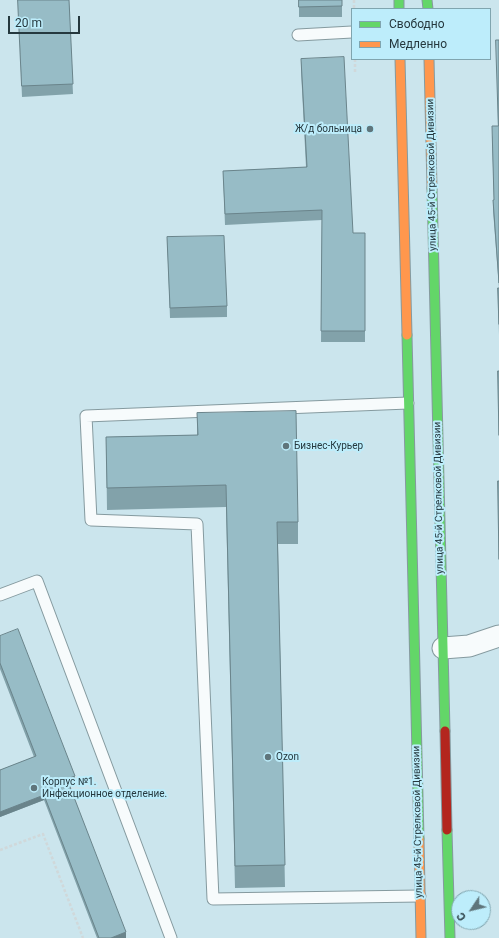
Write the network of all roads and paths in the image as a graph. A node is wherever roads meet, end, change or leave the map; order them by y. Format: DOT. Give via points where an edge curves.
graph roads {
  1 [pos="351,32"];
  2 [pos="298,35"];
  3 [pos="355,60"];
  4 [pos="400,60"];
  5 [pos="429,60"];
  6 [pos="355,73"];
  7 [pos="408,402"];
  8 [pos="0,595"];
  9 [pos="499,636"];
  10 [pos="443,648"];
  11 [pos="0,850"];
  12 [pos="420,896"];
  13 [pos="83,938"];
  14 [pos="171,938"];
  15 [pos="421,938"];
  16 [pos="450,938"];
  1 -- 2 [label="lane"];
  3 -- 6 [label="path"];
  4 -- 7 [label="main road, улица 45-й Стрелковой Дивизии"];
  5 -- 10 [label="main road, улица 45-й Стрелковой Дивизии"];
  7 -- 12 [label="main road, улица 45-й Стрелковой Дивизии"];
  7 -- 12 [label="lane" via="86,416 91,520 197,524 213,899"];
  8 -- 14 [label="lane" via="37,581"];
  9 -- 10 [label="street" via="468,646"];
  10 -- 16 [label="main road, улица 45-й Стрелковой Дивизии"];
  11 -- 13 [label="path" via="43,834"];
  12 -- 15 [label="main road, улица 45-й Стрелковой Дивизии"];
}
